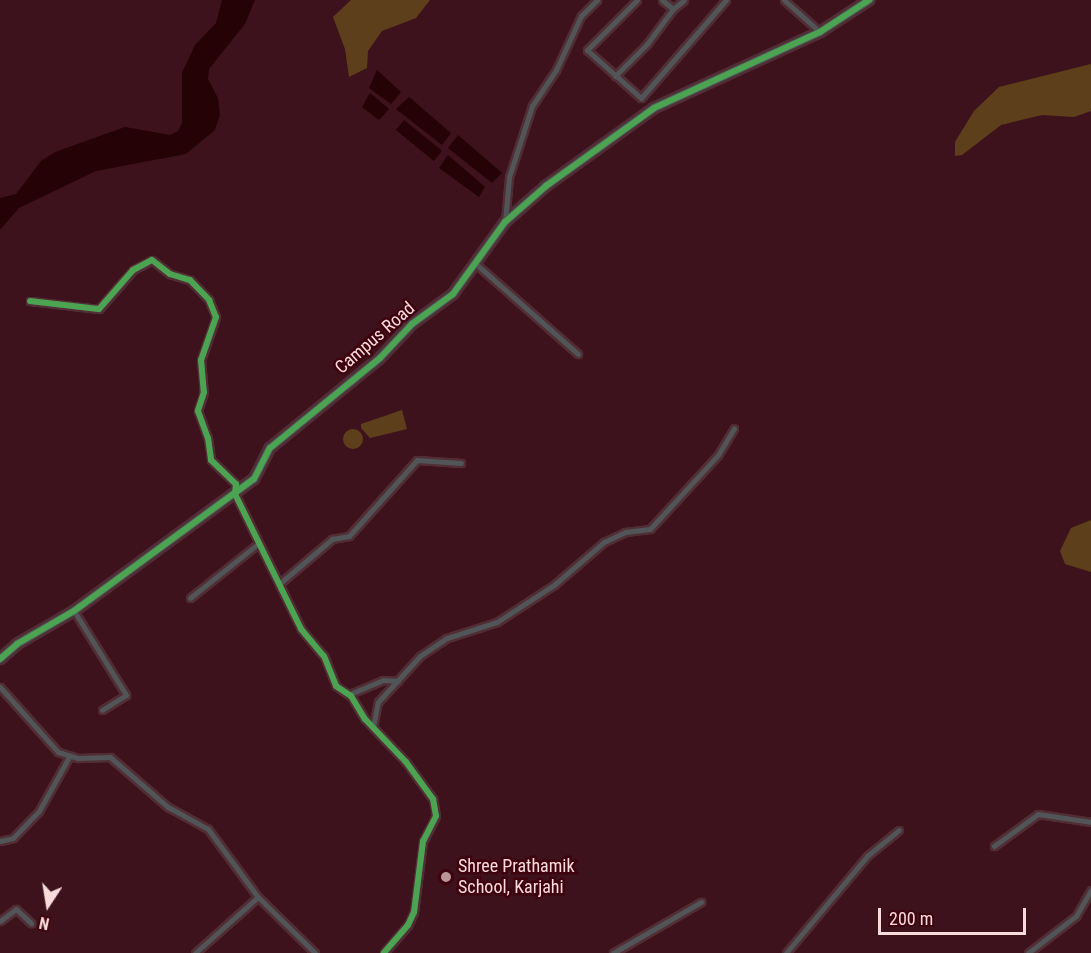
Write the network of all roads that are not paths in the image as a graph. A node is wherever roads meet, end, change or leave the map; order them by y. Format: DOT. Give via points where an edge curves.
graph roads {
  1 [pos="597,0"];
  2 [pos="637,0"];
  3 [pos="662,0"];
  4 [pos="684,0"];
  5 [pos="726,0"];
  6 [pos="784,0"];
  7 [pos="869,0"];
  8 [pos="674,9"];
  9 [pos="820,32"];
  10 [pos="615,76"];
  11 [pos="505,222"];
  12 [pos="476,264"];
  13 [pos="30,301"];
  14 [pos="578,354"];
  15 [pos="734,428"];
  16 [pos="461,463"];
  17 [pos="235,494"];
  18 [pos="260,543"];
  19 [pos="279,584"];
  20 [pos="190,598"];
  21 [pos="74,611"];
  22 [pos="0,659"];
  23 [pos="398,681"];
  24 [pos="0,687"];
  25 [pos="349,694"];
  26 [pos="102,710"];
  27 [pos="373,728"];
  28 [pos="69,757"];
  29 [pos="1091,822"];
  30 [pos="899,830"];
  31 [pos="0,841"];
  32 [pos="994,846"];
  33 [pos="1091,890"];
  34 [pos="258,897"];
  35 [pos="701,902"];
  36 [pos="0,921"];
  37 [pos="31,923"];
  38 [pos="195,953"];
  39 [pos="315,953"];
  40 [pos="384,953"];
  41 [pos="613,953"];
  42 [pos="786,953"];
  43 [pos="1028,953"];
  1 -- 11 [label="street" via="581,16 556,70 531,106 509,177"];
  2 -- 10 [label="street" via="587,50"];
  3 -- 8 [label="street"];
  4 -- 8 [label="street"];
  5 -- 10 [label="street" via="641,98"];
  6 -- 9 [label="street"];
  7 -- 9 [label="street, Campus Road"];
  8 -- 10 [label="street"];
  9 -- 11 [label="street, Campus Road" via="654,108 546,186"];
  11 -- 12 [label="street, Campus Road"];
  12 -- 14 [label="street"];
  12 -- 17 [label="street, Campus Road" via="453,294 412,324 380,358 270,448 254,479"];
  13 -- 17 [label="street" via="99,309 133,270 152,260 170,274 190,280 216,314 201,360 204,392 198,411 211,460 236,484"];
  15 -- 23 [label="street" via="718,455 650,529 625,532 604,542 554,585 497,622 447,638 420,656"];
  16 -- 19 [label="street" via="417,460 349,536 332,539"];
  17 -- 18 [label="street"];
  17 -- 21 [label="street, Campus Road"];
  18 -- 19 [label="street"];
  18 -- 20 [label="street"];
  19 -- 25 [label="street" via="301,629 324,656 336,686"];
  21 -- 22 [label="street, Campus Road" via="16,644"];
  21 -- 26 [label="street" via="126,695"];
  23 -- 25 [label="street" via="383,680 355,695"];
  23 -- 27 [label="street" via="378,702"];
  24 -- 28 [label="street" via="28,717 37,733"];
  25 -- 27 [label="street"];
  27 -- 40 [label="street" via="433,799 436,816 423,841 414,912"];
  28 -- 31 [label="street" via="39,811 13,838"];
  28 -- 34 [label="street" via="110,757 168,807 208,829"];
  29 -- 32 [label="street" via="1038,814"];
  30 -- 42 [label="street" via="867,856"];
  33 -- 43 [label="street" via="1076,916"];
  34 -- 38 [label="street"];
  34 -- 39 [label="street"];
  35 -- 41 [label="street"];
  36 -- 37 [label="street" via="16,909"];
}
